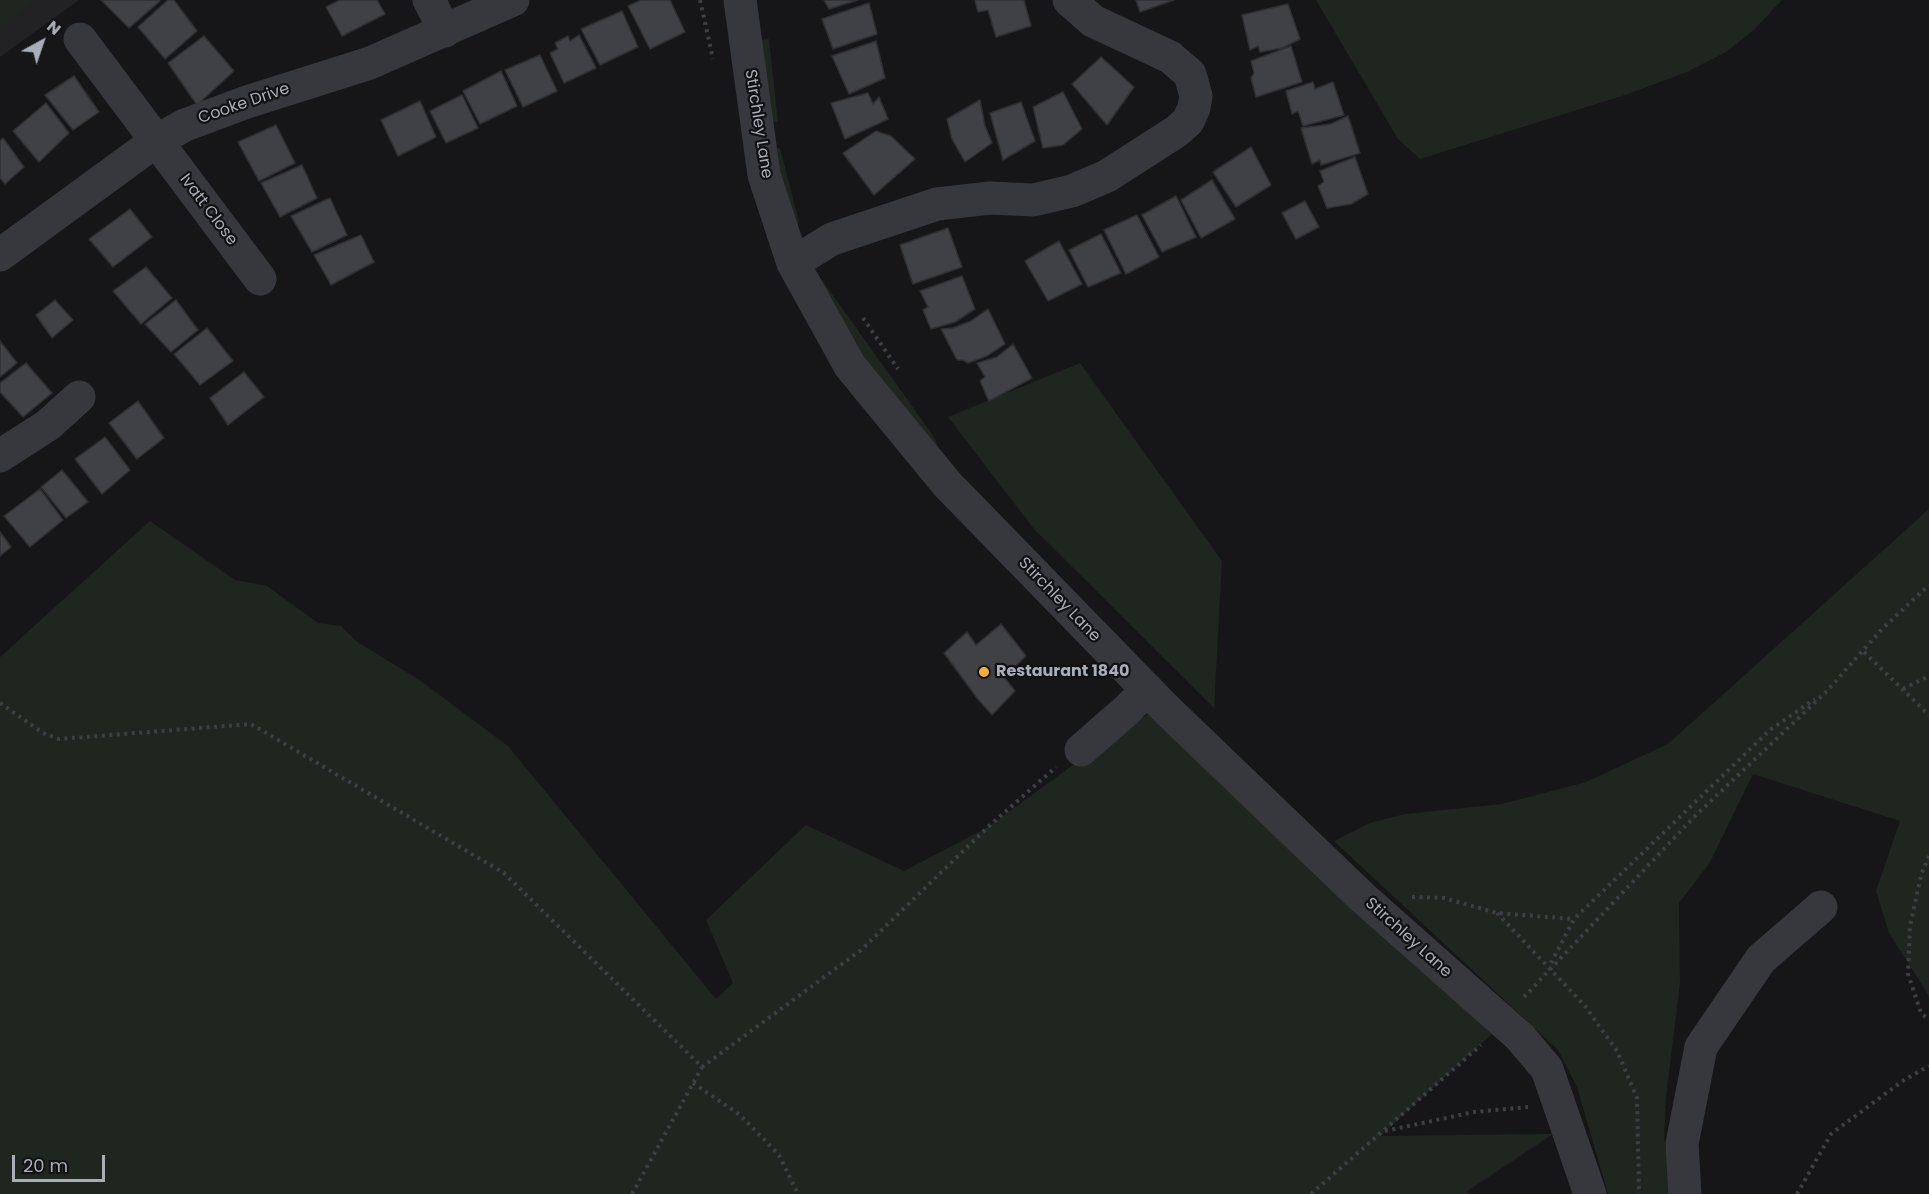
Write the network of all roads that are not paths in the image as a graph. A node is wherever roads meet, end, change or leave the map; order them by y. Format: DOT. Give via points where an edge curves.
graph roads {
  1 [pos="429,0"];
  2 [pos="513,0"];
  3 [pos="740,0"];
  4 [pos="1069,0"];
  5 [pos="445,31"];
  6 [pos="80,39"];
  7 [pos="156,141"];
  8 [pos="0,255"];
  9 [pos="793,263"];
  10 [pos="260,279"];
  11 [pos="79,397"];
  12 [pos="0,456"];
  13 [pos="1147,689"];
  14 [pos="1080,750"];
  15 [pos="1821,907"];
  16 [pos="1590,1194"];
  17 [pos="1684,1194"];
  1 -- 5 [label="street"];
  2 -- 5 [label="street, Cooke Drive"];
  3 -- 9 [label="street, Stirchley Lane" via="764,176"];
  4 -- 9 [label="street" via="1093,21 1170,57 1190,74 1196,96 1188,121 1107,176 1072,191 1033,200 990,198 937,204 832,239"];
  5 -- 7 [label="street, Cooke Drive" via="370,63 185,125"];
  6 -- 7 [label="street, Ivatt Close"];
  7 -- 8 [label="street, Cooke Drive"];
  7 -- 10 [label="street, Ivatt Close"];
  9 -- 13 [label="street, Stirchley Lane" via="850,366 947,484"];
  11 -- 12 [label="street" via="48,425"];
  13 -- 14 [label="street"];
  13 -- 16 [label="street, Stirchley Lane" via="1362,897 1520,1037 1547,1069"];
  15 -- 17 [label="street" via="1761,959 1701,1047 1682,1144"];
}
